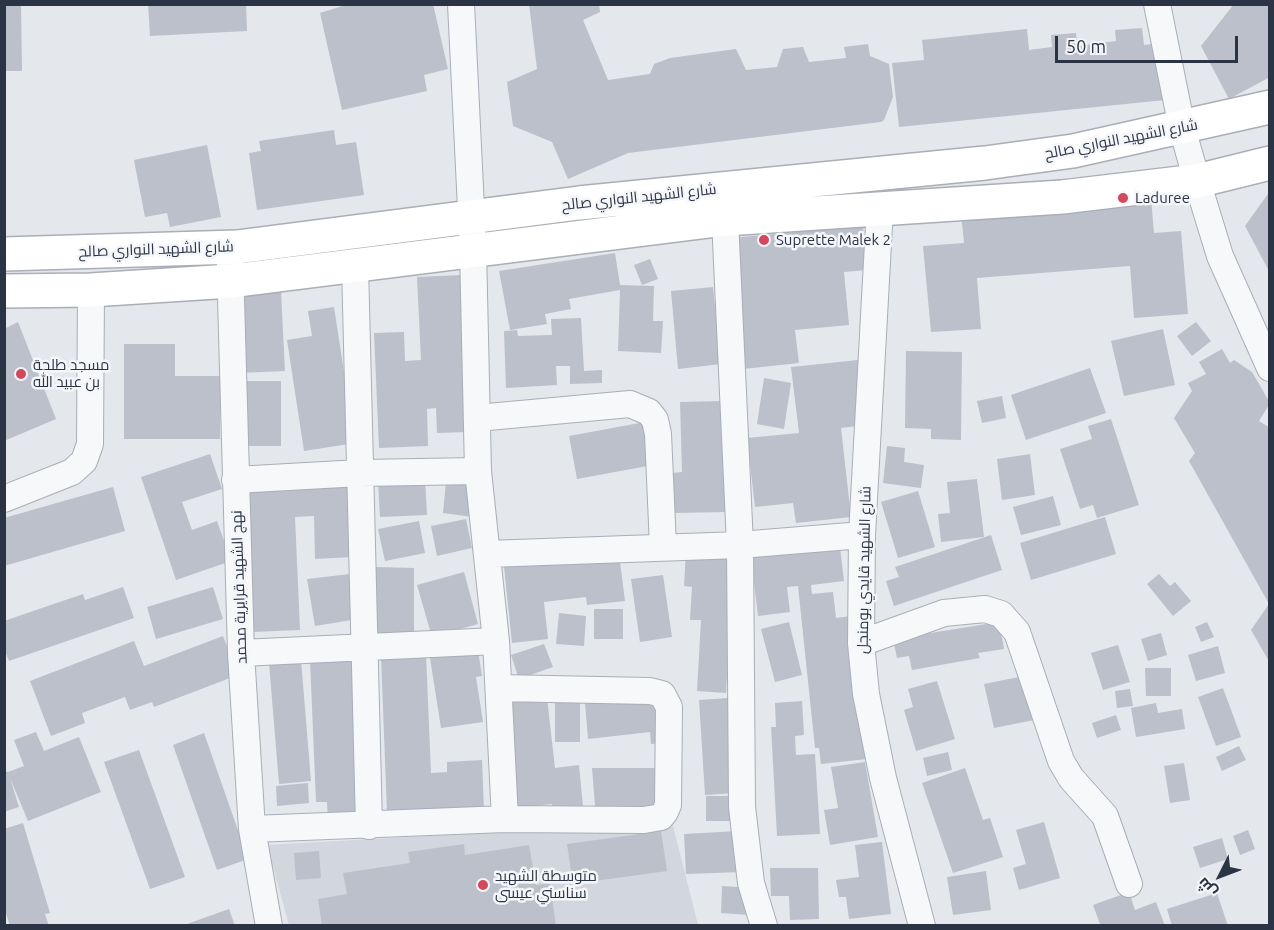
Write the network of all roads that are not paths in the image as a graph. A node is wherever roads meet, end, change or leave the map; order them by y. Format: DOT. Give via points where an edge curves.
graph roads {
  1 [pos="461,4"];
  2 [pos="1157,4"];
  3 [pos="1269,106"];
  4 [pos="1182,128"];
  5 [pos="1269,163"];
  6 [pos="1197,181"];
  7 [pos="880,207"];
  8 [pos="470,217"];
  9 [pos="725,219"];
  10 [pos="229,248"];
  11 [pos="473,249"];
  12 [pos="4,254"];
  13 [pos="355,265"];
  14 [pos="231,281"];
  15 [pos="91,290"];
  16 [pos="4,291"];
  17 [pos="1269,368"];
  18 [pos="477,418"];
  19 [pos="478,471"];
  20 [pos="360,473"];
  21 [pos="235,480"];
  22 [pos="4,499"];
  23 [pos="862,535"];
  24 [pos="740,545"];
  25 [pos="663,546"];
  26 [pos="487,554"];
  27 [pos="496,641"];
  28 [pos="861,643"];
  29 [pos="364,650"];
  30 [pos="241,653"];
  31 [pos="499,688"];
  32 [pos="505,819"];
  33 [pos="369,826"];
  34 [pos="252,829"];
  35 [pos="1129,885"];
  36 [pos="269,926"];
  37 [pos="764,926"];
  38 [pos="922,926"];
  1 -- 8 [label="street"];
  2 -- 4 [label="street"];
  3 -- 4 [label="street, شارع الشهيد النواري صالح"];
  4 -- 6 [label="street"];
  4 -- 8 [label="street, شارع الشهيد النواري صالح" via="1073,151 985,163"];
  5 -- 6 [label="street, شارع الشهيد النواري صالح"];
  6 -- 7 [label="street, شارع الشهيد النواري صالح" via="1062,197"];
  6 -- 17 [label="street" via="1220,256"];
  7 -- 9 [label="street, شارع الشهيد النواري صالح"];
  7 -- 23 [label="street, شارع الشهيد قايدي بومنجل"];
  8 -- 10 [label="street, شارع الشهيد النواري صالح"];
  8 -- 11 [label="street"];
  9 -- 11 [label="street, شارع الشهيد النواري صالح"];
  9 -- 24 [label="street"];
  10 -- 12 [label="street, شارع الشهيد النواري صالح"];
  10 -- 14 [label="street, نهج الشهيد قرايرية محمد"];
  11 -- 13 [label="street, شارع الشهيد النواري صالح"];
  11 -- 18 [label="street"];
  13 -- 14 [label="street, شارع الشهيد النواري صالح"];
  13 -- 20 [label="street"];
  14 -- 15 [label="street, شارع الشهيد النواري صالح"];
  14 -- 21 [label="street, نهج الشهيد قرايرية محمد"];
  15 -- 16 [label="street, شارع الشهيد النواري صالح"];
  15 -- 22 [label="street" via="90,444 84,461 62,477"];
  18 -- 19 [label="street"];
  18 -- 25 [label="street" via="630,405 649,412 658,434"];
  19 -- 20 [label="street"];
  19 -- 26 [label="street"];
  20 -- 21 [label="street"];
  20 -- 29 [label="street"];
  21 -- 30 [label="street, نهج الشهيد قرايرية محمد"];
  23 -- 24 [label="street"];
  23 -- 28 [label="street, شارع الشهيد قايدي بومنجل"];
  24 -- 25 [label="street"];
  24 -- 37 [label="street" via="742,807 751,883"];
  25 -- 26 [label="street"];
  26 -- 27 [label="street"];
  27 -- 29 [label="street"];
  27 -- 31 [label="street"];
  28 -- 35 [label="street" via="944,614 985,609 1001,614 1017,632 1061,761 1105,816"];
  28 -- 38 [label="street, شارع الشهيد قايدي بومنجل" via="866,694 883,778"];
  29 -- 30 [label="street"];
  29 -- 33 [label="street"];
  30 -- 34 [label="street, نهج الشهيد قرايرية محمد"];
  31 -- 32 [label="street"];
  31 -- 32 [label="street" via="657,691 669,707 669,805 661,817"];
  32 -- 33 [label="street"];
  33 -- 34 [label="street"];
  34 -- 36 [label="street, نهج الشهيد قرايرية محمد"];
}
